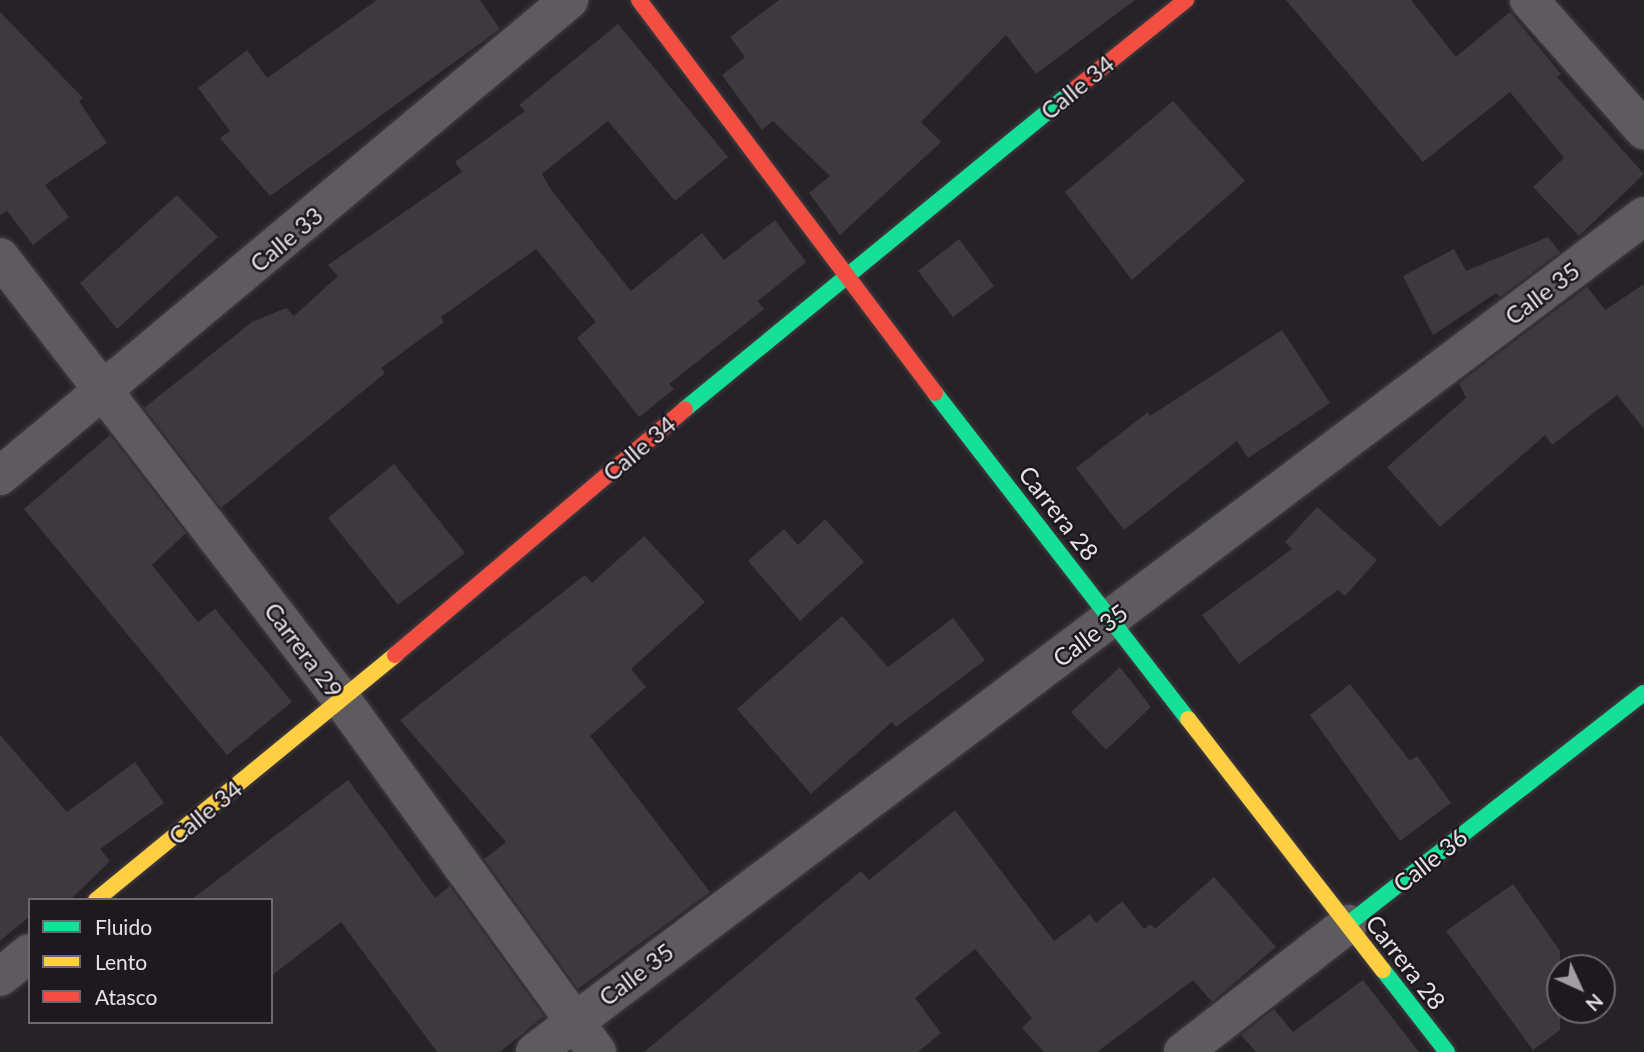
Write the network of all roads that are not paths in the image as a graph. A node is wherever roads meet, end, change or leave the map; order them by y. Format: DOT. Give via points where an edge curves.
graph roads {
  1 [pos="569,0"];
  2 [pos="639,0"];
  3 [pos="1186,0"];
  4 [pos="1529,0"];
  5 [pos="1644,130"];
  6 [pos="1644,216"];
  7 [pos="0,257"];
  8 [pos="844,275"];
  9 [pos="106,391"];
  10 [pos="0,475"];
  11 [pos="1112,618"];
  12 [pos="1644,693"];
  13 [pos="342,701"];
  14 [pos="98,898"];
  15 [pos="1348,923"];
  16 [pos="28,955"];
  17 [pos="0,977"];
  18 [pos="572,1021"];
  19 [pos="535,1052"];
  20 [pos="597,1052"];
  21 [pos="1183,1052"];
  22 [pos="1447,1052"];
  1 -- 9 [label="street, Calle 33"];
  2 -- 8 [label="street, Carrera 28"];
  3 -- 8 [label="street, Calle 34"];
  4 -- 5 [label="street"];
  6 -- 11 [label="street, Calle 35"];
  7 -- 9 [label="street, Carrera 29"];
  8 -- 11 [label="street, Carrera 28"];
  8 -- 13 [label="street, Calle 34"];
  9 -- 10 [label="street, Calle 33"];
  9 -- 13 [label="street, Carrera 29"];
  11 -- 15 [label="street, Carrera 28"];
  11 -- 18 [label="street, Calle 35"];
  12 -- 15 [label="street, Calle 36"];
  13 -- 14 [label="street, Calle 34"];
  13 -- 18 [label="street, Carrera 29"];
  15 -- 21 [label="street, Calle 36"];
  15 -- 22 [label="street, Carrera 28"];
  16 -- 17 [label="street"];
  18 -- 19 [label="street, Calle 35"];
  18 -- 20 [label="street, Carrera 29"];
}
